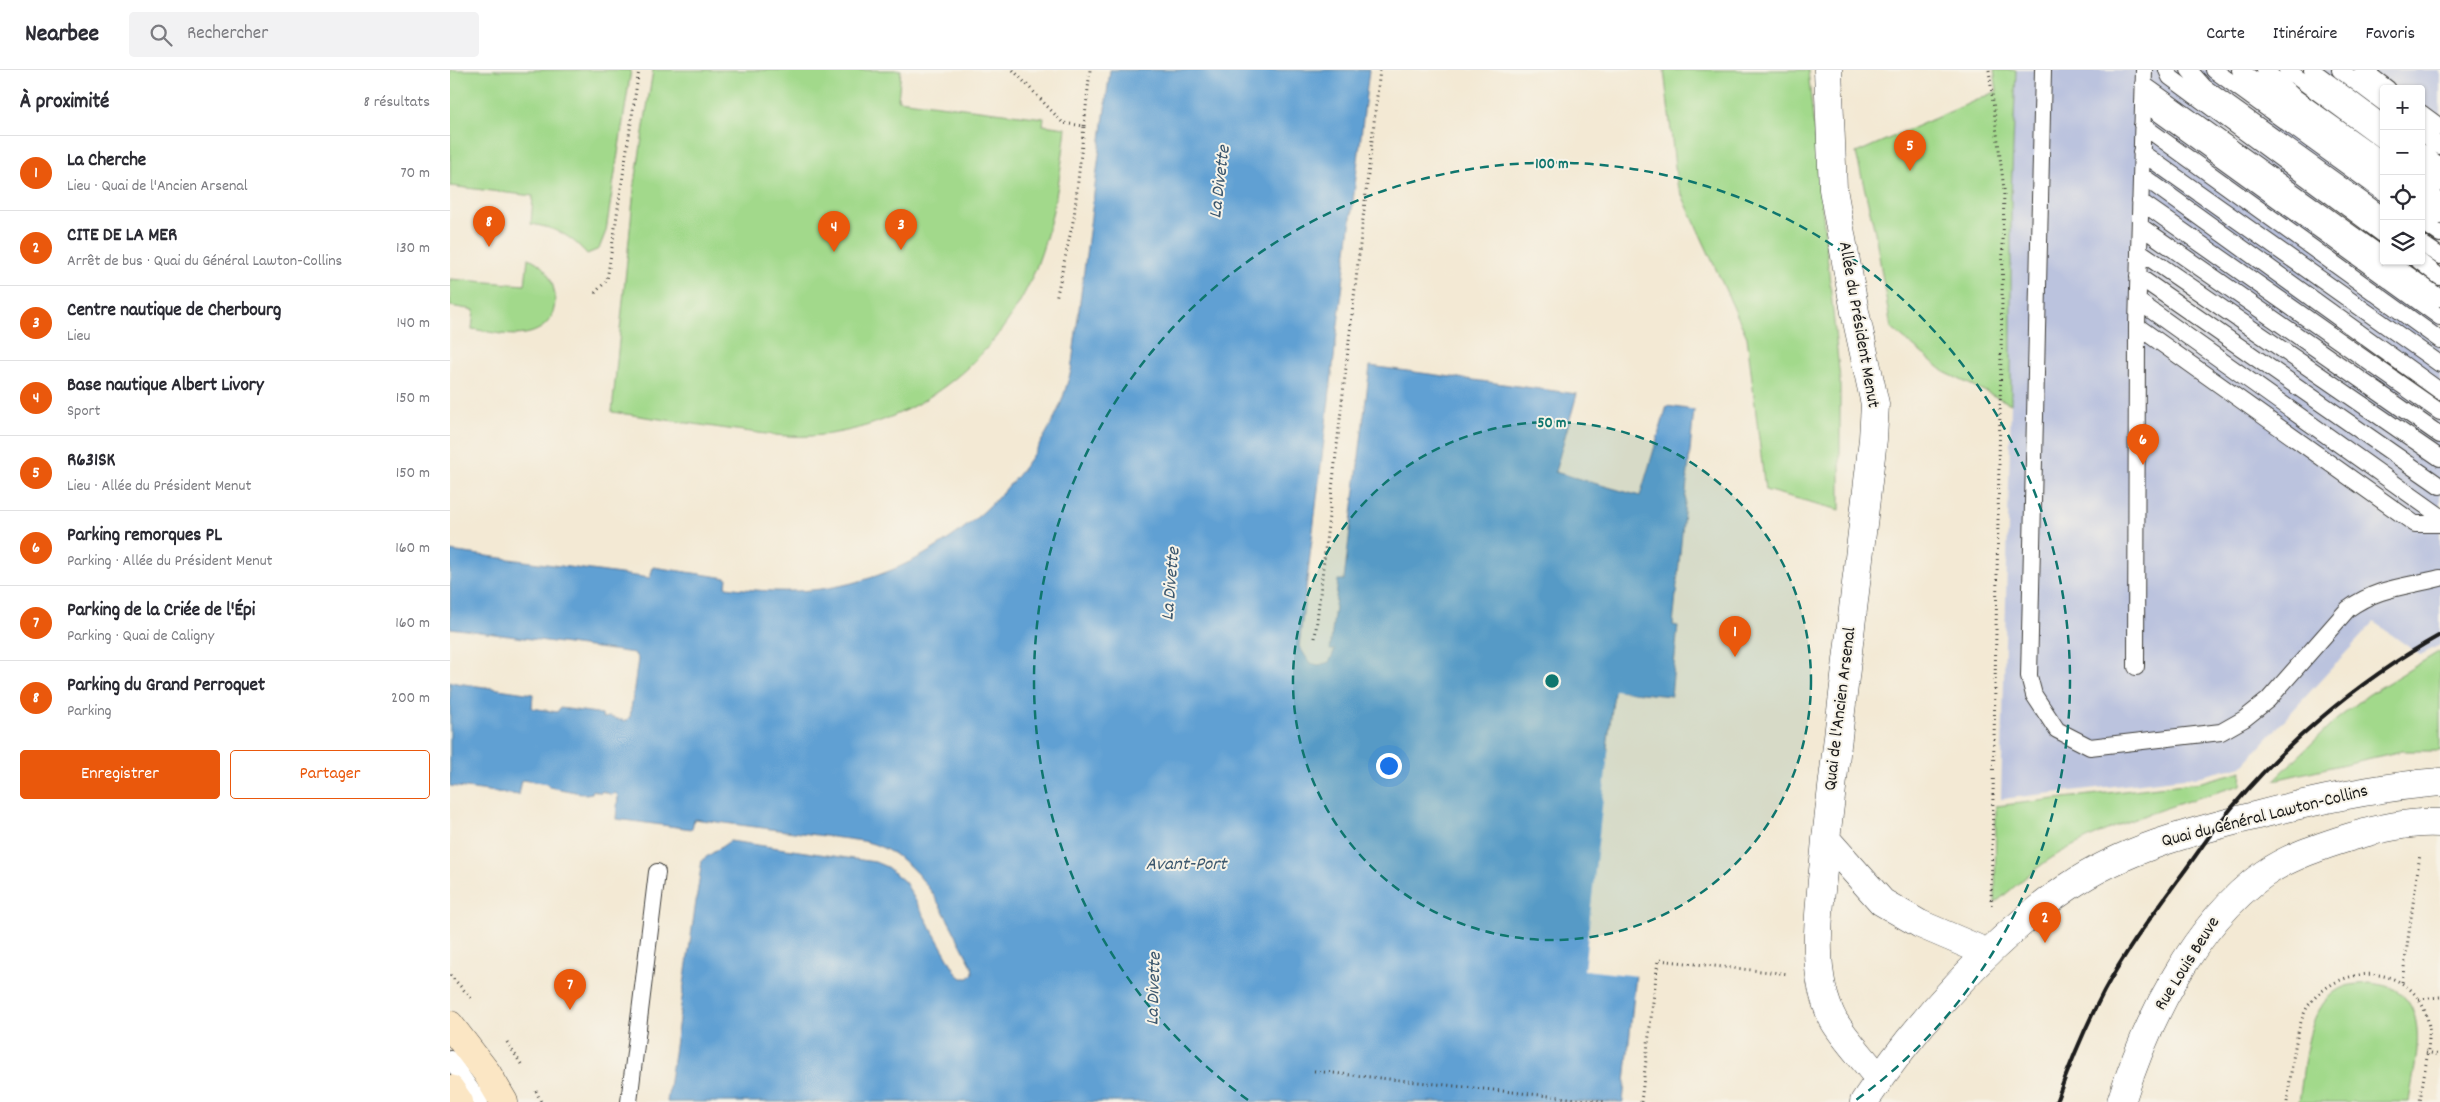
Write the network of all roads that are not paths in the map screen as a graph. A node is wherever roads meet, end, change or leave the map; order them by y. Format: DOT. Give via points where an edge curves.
graph roads {
  1 [pos="1828,70"];
  2 [pos="2043,70"];
  3 [pos="2167,70"];
  4 [pos="2189,70"];
  5 [pos="2214,70"];
  6 [pos="2240,70"];
  7 [pos="2265,70"];
  8 [pos="2287,70"];
  9 [pos="2312,70"];
  10 [pos="2340,70"];
  11 [pos="2363,70"];
  12 [pos="2143,77"];
  13 [pos="2383,85"];
  14 [pos="2380,100"];
  15 [pos="2142,102"];
  16 [pos="2425,116"];
  17 [pos="2380,121"];
  18 [pos="2142,125"];
  19 [pos="2440,127"];
  20 [pos="2425,135"];
  21 [pos="2380,138"];
  22 [pos="2440,146"];
  23 [pos="2141,152"];
  24 [pos="2425,155"];
  25 [pos="2380,158"];
  26 [pos="2440,166"];
  27 [pos="2425,172"];
  28 [pos="2141,175"];
  29 [pos="2383,175"];
  30 [pos="2440,183"];
  31 [pos="2380,191"];
  32 [pos="2425,191"];
  33 [pos="2140,201"];
  34 [pos="2440,201"];
  35 [pos="2425,206"];
  36 [pos="2380,213"];
  37 [pos="2440,216"];
  38 [pos="2425,223"];
  39 [pos="2140,226"];
  40 [pos="2380,232"];
  41 [pos="2440,234"];
  42 [pos="2425,246"];
  43 [pos="2139,251"];
  44 [pos="2380,254"];
  45 [pos="2440,256"];
  46 [pos="2395,265"];
  47 [pos="2424,265"];
  48 [pos="2138,276"];
  49 [pos="2440,277"];
  50 [pos="2440,298"];
  51 [pos="2138,301"];
  52 [pos="2440,317"];
  53 [pos="2137,326"];
  54 [pos="2440,340"];
  55 [pos="2440,364"];
  56 [pos="2440,391"];
  57 [pos="2440,412"];
  58 [pos="2440,435"];
  59 [pos="2440,458"];
  60 [pos="2440,486"];
  61 [pos="2440,516"];
  62 [pos="2440,524"];
  63 [pos="2440,578"];
  64 [pos="1857,579"];
  65 [pos="2136,667"];
  66 [pos="2440,782"];
  67 [pos="2432,823"];
  68 [pos="1826,839"];
  69 [pos="657,872"];
  70 [pos="1988,953"];
  71 [pos="450,1025"];
  72 [pos="450,1059"];
  73 [pos="1879,1079"];
  74 [pos="450,1089"];
  75 [pos="459,1102"];
  76 [pos="480,1102"];
  77 [pos="504,1102"];
  78 [pos="629,1102"];
  79 [pos="1864,1102"];
  80 [pos="2121,1102"];
  1 -- 64 [label="street, Allée du Président Menut" via="1833,189 1875,404"];
  2 -- 63 [label="lane" via="2030,676 2034,696 2057,730 2090,747 2221,732 2268,700 2348,609 2384,590"];
  3 -- 40 [label="lane" via="2170,77"];
  4 -- 36 [label="lane" via="2204,87"];
  5 -- 31 [label="lane"];
  6 -- 29 [label="lane"];
  7 -- 25 [label="lane" via="2293,96"];
  8 -- 21 [label="lane"];
  9 -- 17 [label="lane"];
  10 -- 14 [label="lane"];
  11 -- 13 [label="lane"];
  12 -- 15 [label="lane"];
  12 -- 44 [label="lane"];
  15 -- 18 [label="lane"];
  15 -- 52 [label="lane"];
  16 -- 19 [label="lane"];
  18 -- 23 [label="lane"];
  18 -- 54 [label="lane"];
  20 -- 22 [label="lane"];
  23 -- 28 [label="lane"];
  23 -- 55 [label="lane"];
  24 -- 26 [label="lane"];
  27 -- 30 [label="lane"];
  28 -- 33 [label="lane"];
  28 -- 56 [label="lane"];
  32 -- 34 [label="lane"];
  33 -- 39 [label="lane"];
  33 -- 57 [label="lane"];
  35 -- 37 [label="lane"];
  38 -- 41 [label="lane"];
  39 -- 43 [label="lane"];
  39 -- 58 [label="lane"];
  42 -- 45 [label="lane"];
  43 -- 48 [label="lane"];
  43 -- 59 [label="lane"];
  46 -- 50 [label="lane"];
  47 -- 49 [label="lane"];
  48 -- 51 [label="lane"];
  48 -- 60 [label="lane"];
  51 -- 53 [label="lane"];
  51 -- 61 [label="lane"];
  53 -- 62 [label="lane" via="2415,524"];
  53 -- 65 [label="lane"];
  64 -- 68 [label="street, Quai de l'Ancien Arsenal"];
  66 -- 70 [label="street, Quai du Général Lawton-Collins" via="2313,801 2218,825 2131,854 2069,886"];
  67 -- 80 [label="street, Rue Louis Beuve" via="2361,834 2311,850 2264,874 2223,909 2161,1003 2132,1067"];
  68 -- 70 [label="street" via="1882,902 1920,924"];
  68 -- 73 [label="street, Quai de l'Ancien Arsenal" via="1819,977 1834,1021"];
  69 -- 78 [label="lane"];
  70 -- 73 [label="street, Quai du Général Lawton-Collins" via="1914,1033"];
  71 -- 77 [label="main road" via="487,1073"];
  72 -- 76 [label="lane"];
  73 -- 79 [label="street, Quai du Général Lawton-Collins"];
  74 -- 75 [label="main road"];
}
